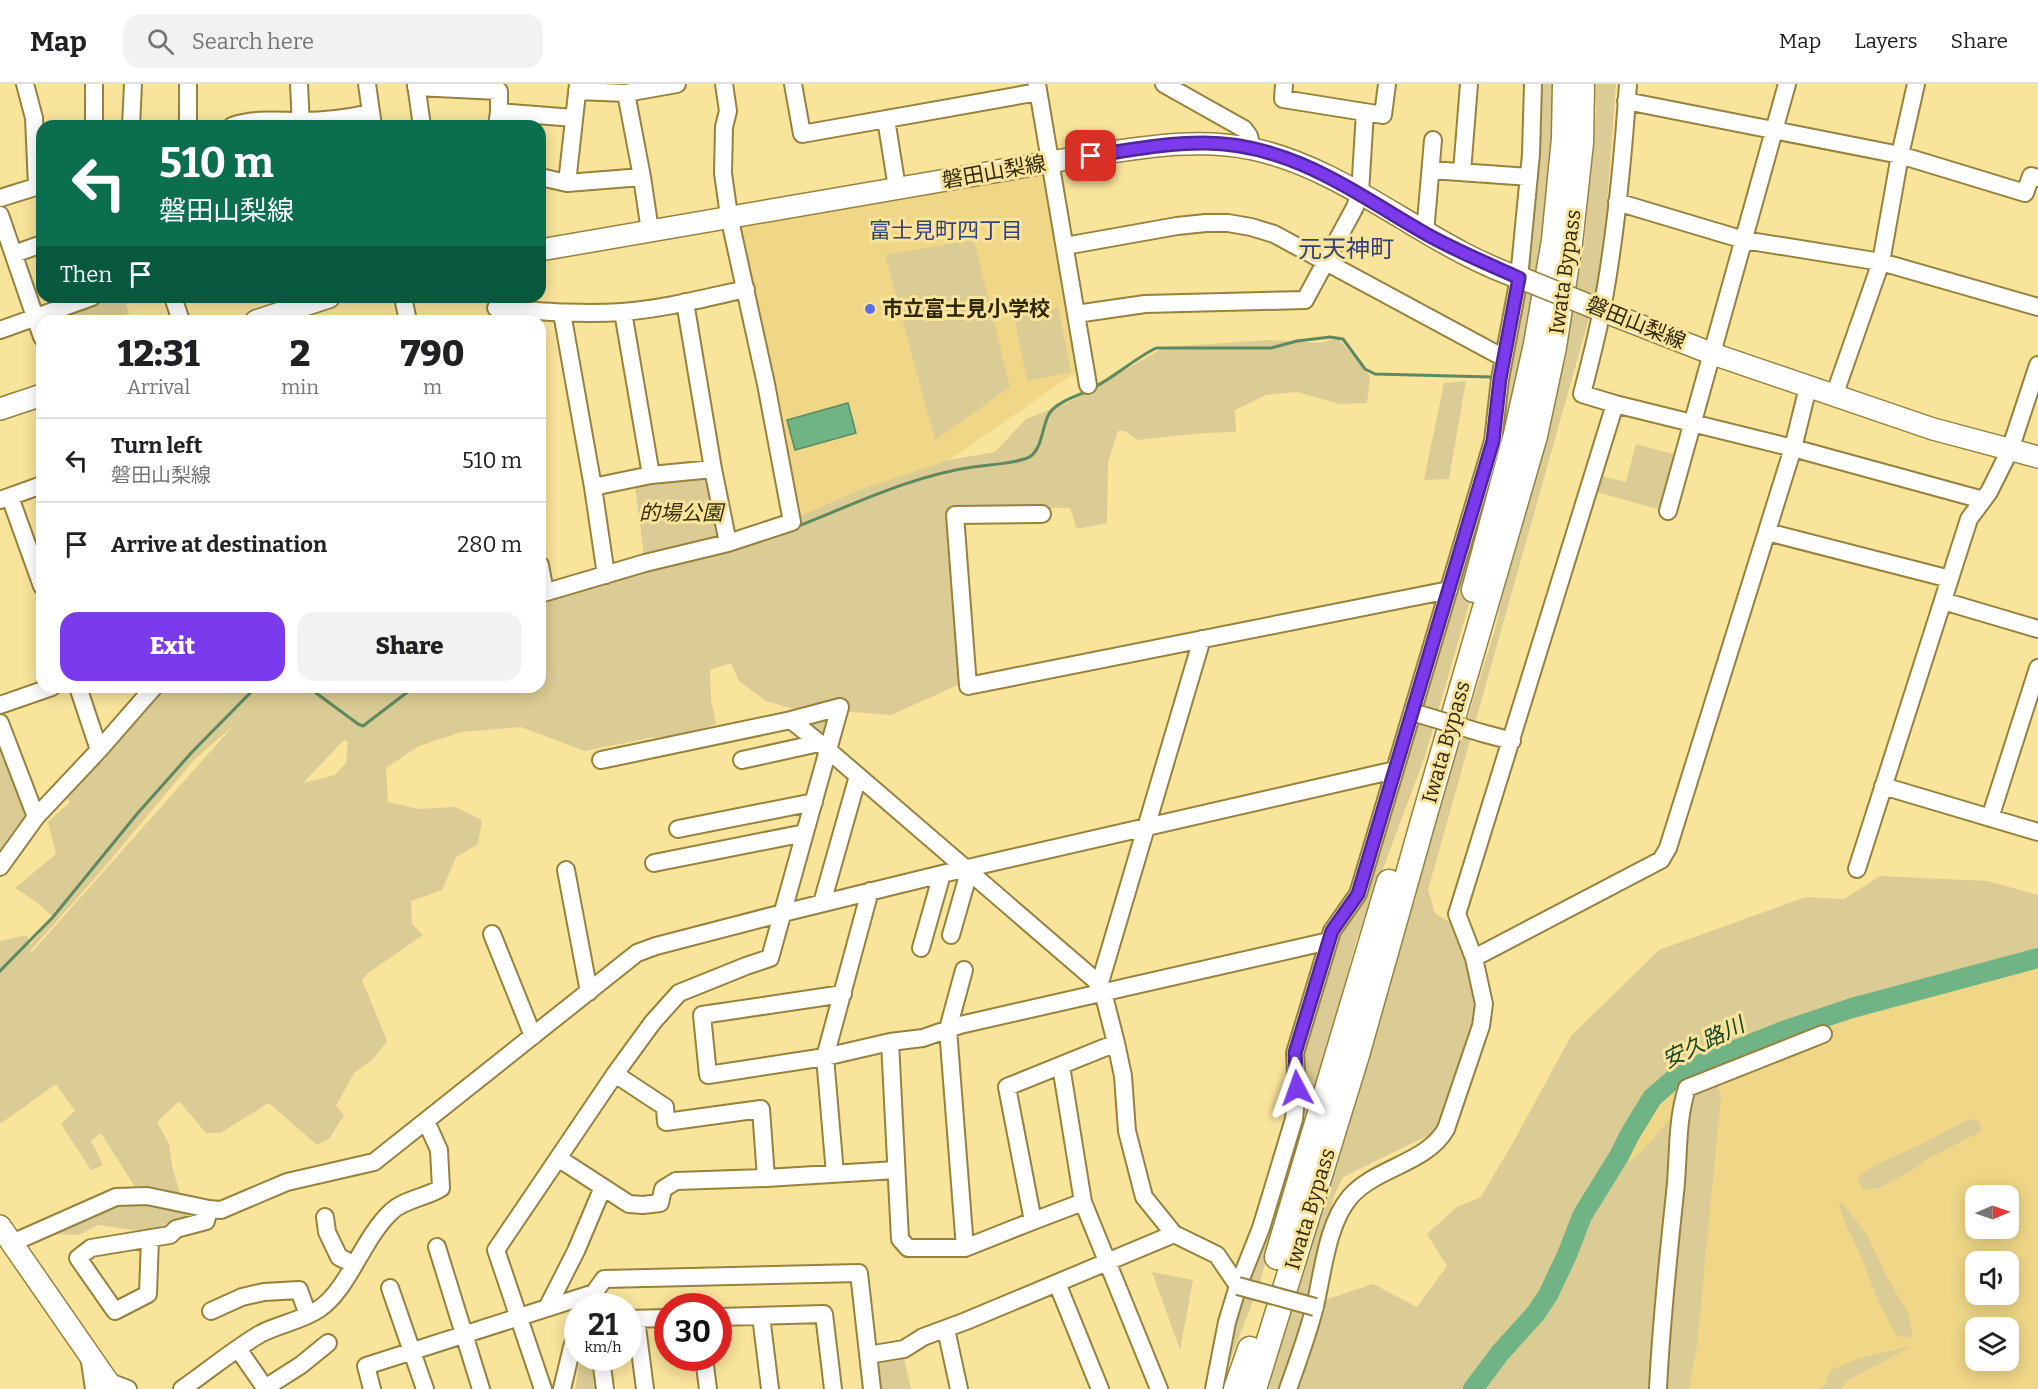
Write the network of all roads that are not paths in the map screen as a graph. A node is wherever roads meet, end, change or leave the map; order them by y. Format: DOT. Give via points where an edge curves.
graph roads {
  1 [pos="25,84"];
  2 [pos="94,84"];
  3 [pos="133,84"];
  4 [pos="188,84"];
  5 [pos="299,84"];
  6 [pos="367,84"];
  7 [pos="677,84"];
  8 [pos="724,84"];
  9 [pos="793,84"];
  10 [pos="1165,84"];
  11 [pos="1284,84"];
  12 [pos="1387,84"];
  13 [pos="1469,84"];
  14 [pos="1533,84"];
  15 [pos="1565,84"];
  16 [pos="1582,84"];
  17 [pos="1628,84"];
  18 [pos="1786,84"];
  19 [pos="1916,84"];
  20 [pos="416,85"];
  21 [pos="577,87"];
  22 [pos="1038,88"];
  23 [pos="1192,92"];
  24 [pos="626,93"];
  25 [pos="1626,101"];
  26 [pos="1365,112"];
  27 [pos="574,118"];
  28 [pos="372,119"];
  29 [pos="498,119"];
  30 [pos="886,119"];
  31 [pos="94,120"];
  32 [pos="131,120"];
  33 [pos="189,120"];
  34 [pos="301,120"];
  35 [pos="341,120"];
  36 [pos="421,120"];
  37 [pos="1774,130"];
  38 [pos="1433,140"];
  39 [pos="36,141"];
  40 [pos="1252,148"];
  41 [pos="1900,155"];
  42 [pos="1050,162"];
  43 [pos="1431,170"];
  44 [pos="1462,172"];
  45 [pos="642,177"];
  46 [pos="1529,177"];
  47 [pos="546,178"];
  48 [pos="2038,178"];
  49 [pos="567,183"];
  50 [pos="36,187"];
  51 [pos="897,188"];
  52 [pos="1360,193"];
  53 [pos="0,198"];
  54 [pos="1617,202"];
  55 [pos="0,215"];
  56 [pos="729,216"];
  57 [pos="650,231"];
  58 [pos="1425,233"];
  59 [pos="1744,240"];
  60 [pos="36,246"];
  61 [pos="1065,246"];
  62 [pos="546,249"];
  63 [pos="14,254"];
  64 [pos="1326,261"];
  65 [pos="1881,262"];
  66 [pos="1522,279"];
  67 [pos="746,289"];
  68 [pos="685,302"];
  69 [pos="76,303"];
  70 [pos="307,303"];
  71 [pos="1598,308"];
  72 [pos="2038,308"];
  73 [pos="496,309"];
  74 [pos="281,310"];
  75 [pos="623,312"];
  76 [pos="562,313"];
  77 [pos="1076,314"];
  78 [pos="44,315"];
  79 [pos="36,318"];
  80 [pos="0,330"];
  81 [pos="1713,354"];
  82 [pos="1504,358"];
  83 [pos="2038,365"];
  84 [pos="1088,386"];
  85 [pos="1809,387"];
  86 [pos="1834,396"];
  87 [pos="36,397"];
  88 [pos="1615,404"];
  89 [pos="0,409"];
  90 [pos="1694,424"];
  91 [pos="1793,448"];
  92 [pos="2010,450"];
  93 [pos="2038,458"];
  94 [pos="713,469"];
  95 [pos="651,475"];
  96 [pos="36,487"];
  97 [pos="593,487"];
  98 [pos="5,499"];
  99 [pos="1983,500"];
  100 [pos="1668,511"];
  101 [pos="1042,514"];
  102 [pos="1767,532"];
  103 [pos="728,543"];
  104 [pos="36,572"];
  105 [pos="606,576"];
  106 [pos="1950,579"];
  107 [pos="1449,590"];
  108 [pos="546,592"];
  109 [pos="1943,601"];
  110 [pos="2038,629"];
  111 [pos="1202,639"];
  112 [pos="2038,668"];
  113 [pos="36,693"];
  114 [pos="80,693"];
  115 [pos="149,693"];
  116 [pos="0,705"];
  117 [pos="1412,712"];
  118 [pos="791,720"];
  119 [pos="0,723"];
  120 [pos="1512,741"];
  121 [pos="823,747"];
  122 [pos="99,750"];
  123 [pos="601,760"];
  124 [pos="742,760"];
  125 [pos="1395,770"];
  126 [pos="858,776"];
  127 [pos="1883,786"];
  128 [pos="813,802"];
  129 [pos="36,817"];
  130 [pos="1990,818"];
  131 [pos="1146,826"];
  132 [pos="678,829"];
  133 [pos="2038,832"];
  134 [pos="805,833"];
  135 [pos="654,863"];
  136 [pos="0,867"];
  137 [pos="1857,869"];
  138 [pos="566,870"];
  139 [pos="967,870"];
  140 [pos="942,874"];
  141 [pos="870,891"];
  142 [pos="822,903"];
  143 [pos="783,913"];
  144 [pos="492,934"];
  145 [pos="951,935"];
  146 [pos="1329,941"];
  147 [pos="921,948"];
  148 [pos="1474,958"];
  149 [pos="964,970"];
  150 [pos="1101,989"];
  151 [pos="589,992"];
  152 [pos="843,994"];
  153 [pos="948,1029"];
  154 [pos="1824,1034"];
  155 [pos="533,1036"];
  156 [pos="890,1042"];
  157 [pos="1116,1043"];
  158 [pos="825,1057"];
  159 [pos="1060,1066"];
  160 [pos="615,1074"];
  161 [pos="426,1121"];
  162 [pos="558,1158"];
  163 [pos="896,1170"];
  164 [pos="835,1174"];
  165 [pos="766,1178"];
  166 [pos="603,1187"];
  167 [pos="1083,1202"];
  168 [pos="209,1209"];
  169 [pos="325,1217"];
  170 [pos="1033,1221"];
  171 [pos="6,1234"];
  172 [pos="1174,1234"];
  173 [pos="150,1238"];
  174 [pos="437,1248"];
  175 [pos="965,1248"];
  176 [pos="1108,1262"];
  177 [pos="353,1264"];
  178 [pos="1057,1283"];
  179 [pos="1238,1286"];
  180 [pos="390,1288"];
  181 [pos="595,1293"];
  182 [pos="564,1305"];
  183 [pos="1315,1307"];
  184 [pos="547,1308"];
  185 [pos="211,1311"];
  186 [pos="308,1315"];
  187 [pos="761,1316"];
  188 [pos="519,1317"];
  189 [pos="732,1317"];
  190 [pos="946,1329"];
  191 [pos="463,1335"];
  192 [pos="328,1343"];
  193 [pos="238,1349"];
  194 [pos="413,1351"];
  195 [pos="1258,1351"];
  196 [pos="868,1355"];
  197 [pos="566,1371"];
  198 [pos="603,1371"];
  199 [pos="642,1371"];
  200 [pos="706,1371"];
  201 [pos="105,1386"];
  202 [pos="265,1388"];
  203 [pos="128,1389"];
  204 [pos="182,1389"];
  205 [pos="372,1389"];
  206 [pos="425,1389"];
  207 [pos="481,1389"];
  208 [pos="543,1389"];
  209 [pos="562,1389"];
  210 [pos="605,1389"];
  211 [pos="645,1389"];
  212 [pos="708,1389"];
  213 [pos="770,1389"];
  214 [pos="833,1389"];
  215 [pos="872,1389"];
  216 [pos="959,1389"];
  217 [pos="1100,1389"];
  218 [pos="1159,1389"];
  219 [pos="1214,1389"];
  220 [pos="1237,1389"];
  221 [pos="1256,1389"];
  222 [pos="1288,1389"];
  223 [pos="1658,1389"];
  1 -- 39 [label="street"];
  2 -- 31 [label="street"];
  3 -- 32 [label="street"];
  4 -- 33 [label="street"];
  5 -- 34 [label="street"];
  6 -- 28 [label="street"];
  7 -- 24 [label="street"];
  8 -- 56 [label="street" via="728,111 723,173"];
  9 -- 30 [label="street" via="802,134"];
  10 -- 23 [label="street"];
  11 -- 26 [label="street" via="1283,99"];
  12 -- 26 [label="street" via="1383,115"];
  13 -- 44 [label="street"];
  14 -- 46 [label="street"];
  15 -- 195 [label="highway, Iwata Bypass" via="1554,240 1516,434"];
  16 -- 195 [label="highway, Iwata Bypass" via="1581,143 1570,243 1535,436 1358,1055"];
  17 -- 25 [label="street"];
  18 -- 37 [label="street"];
  19 -- 41 [label="street"];
  20 -- 29 [label="street" via="499,91"];
  20 -- 36 [label="street"];
  21 -- 24 [label="street"];
  21 -- 27 [label="street"];
  22 -- 30 [label="street"];
  22 -- 42 [label="street"];
  23 -- 40 [label="street" via="1244,129"];
  24 -- 45 [label="street"];
  25 -- 37 [label="street"];
  25 -- 54 [label="street"];
  26 -- 52 [label="street"];
  27 -- 29 [label="street"];
  27 -- 49 [label="street"];
  28 -- 35 [label="street"];
  30 -- 51 [label="street"];
  37 -- 41 [label="street"];
  37 -- 59 [label="street"];
  38 -- 43 [label="street"];
  40 -- 42 [label="main road, 磐田山梨線" via="1206,143 1152,146"];
  40 -- 52 [label="main road, 磐田山梨線" via="1294,160"];
  41 -- 48 [label="street" via="2025,194 2031,176"];
  41 -- 65 [label="street"];
  42 -- 51 [label="main road, 磐田山梨線"];
  42 -- 61 [label="street"];
  43 -- 44 [label="street"];
  43 -- 58 [label="street"];
  44 -- 46 [label="street"];
  45 -- 49 [label="street"];
  45 -- 57 [label="street"];
  46 -- 66 [label="street"];
  47 -- 49 [label="street"];
  50 -- 53 [label="street"];
  51 -- 56 [label="main road, 磐田山梨線"];
  52 -- 58 [label="main road, 磐田山梨線"];
  52 -- 64 [label="street"];
  54 -- 59 [label="street"];
  54 -- 71 [label="street"];
  55 -- 63 [label="street"];
  56 -- 57 [label="main road, 磐田山梨線"];
  56 -- 67 [label="street"];
  57 -- 62 [label="main road, 磐田山梨線"];
  58 -- 66 [label="main road, 磐田山梨線"];
  59 -- 65 [label="street"];
  59 -- 81 [label="street"];
  60 -- 63 [label="street"];
  61 -- 64 [label="street" via="1177,226 1228,223 1274,234"];
  61 -- 77 [label="street"];
  63 -- 79 [label="street"];
  64 -- 77 [label="street" via="1305,300 1145,304"];
  64 -- 82 [label="street"];
  65 -- 72 [label="street"];
  65 -- 86 [label="street"];
  66 -- 71 [label="main road, 磐田山梨線, bridge"];
  66 -- 82 [label="street"];
  67 -- 68 [label="street"];
  67 -- 103 [label="street" via="792,522"];
  68 -- 75 [label="street"];
  68 -- 94 [label="street"];
  69 -- 78 [label="street"];
  70 -- 74 [label="main road"];
  71 -- 81 [label="main road, 磐田山梨線"];
  71 -- 88 [label="street" via="1582,394"];
  73 -- 76 [label="street"];
  75 -- 76 [label="street"];
  75 -- 95 [label="street"];
  76 -- 97 [label="street"];
  77 -- 84 [label="street"];
  79 -- 80 [label="street"];
  81 -- 85 [label="main road, 磐田山梨線"];
  81 -- 90 [label="street"];
  82 -- 107 [label="street" via="1493,441"];
  83 -- 92 [label="street"];
  85 -- 86 [label="main road, 磐田山梨線"];
  85 -- 91 [label="street"];
  86 -- 92 [label="main road, 磐田山梨線"];
  87 -- 89 [label="main road"];
  88 -- 90 [label="street"];
  88 -- 120 [label="street"];
  90 -- 91 [label="street"];
  90 -- 100 [label="street"];
  91 -- 99 [label="street"];
  91 -- 102 [label="street"];
  92 -- 93 [label="main road, 磐田山梨線"];
  92 -- 99 [label="street"];
  94 -- 95 [label="street"];
  94 -- 103 [label="street"];
  95 -- 97 [label="street"];
  96 -- 98 [label="street"];
  97 -- 105 [label="street"];
  98 -- 104 [label="street"];
  99 -- 106 [label="street" via="1969,519"];
  101 -- 111 [label="street" via="955,515 968,686"];
  102 -- 106 [label="street"];
  102 -- 148 [label="street" via="1671,839 1661,860"];
  103 -- 105 [label="street"];
  105 -- 108 [label="street"];
  106 -- 109 [label="street"];
  107 -- 111 [label="street"];
  107 -- 117 [label="street"];
  109 -- 110 [label="street"];
  109 -- 127 [label="street"];
  111 -- 131 [label="street"];
  112 -- 130 [label="street"];
  113 -- 116 [label="street"];
  114 -- 122 [label="street"];
  115 -- 122 [label="street"];
  117 -- 120 [label="street, bridge"];
  117 -- 125 [label="street"];
  118 -- 121 [label="street"];
  118 -- 121 [label="street" via="840,707"];
  118 -- 123 [label="street"];
  119 -- 129 [label="street"];
  120 -- 148 [label="street" via="1457,914"];
  121 -- 124 [label="street"];
  121 -- 126 [label="street"];
  121 -- 128 [label="street"];
  122 -- 129 [label="street"];
  125 -- 131 [label="street"];
  125 -- 146 [label="street" via="1358,894"];
  126 -- 139 [label="street"];
  126 -- 142 [label="street"];
  127 -- 130 [label="street"];
  127 -- 137 [label="street"];
  128 -- 132 [label="street"];
  128 -- 134 [label="street"];
  129 -- 136 [label="street"];
  130 -- 133 [label="street"];
  131 -- 139 [label="street"];
  131 -- 150 [label="street"];
  134 -- 135 [label="street"];
  134 -- 143 [label="street"];
  138 -- 151 [label="street"];
  139 -- 140 [label="street"];
  139 -- 145 [label="street"];
  139 -- 150 [label="street"];
  140 -- 141 [label="street"];
  140 -- 147 [label="street"];
  141 -- 142 [label="street"];
  141 -- 152 [label="street"];
  142 -- 143 [label="street"];
  143 -- 151 [label="street" via="656,946 637,954"];
  143 -- 160 [label="street" via="770,958 679,993"];
  144 -- 155 [label="street"];
  146 -- 150 [label="street"];
  146 -- 179 [label="street" via="1295,1053 1294,1119 1261,1228"];
  148 -- 183 [label="street" via="1484,1004 1481,1026 1446,1129 1442,1137 1416,1156 1362,1184 1348,1199 1336,1221"];
  149 -- 153 [label="street"];
  150 -- 153 [label="street"];
  150 -- 157 [label="street"];
  151 -- 155 [label="street"];
  152 -- 158 [label="street"];
  152 -- 158 [label="street" via="702,1015 708,1075"];
  153 -- 156 [label="street" via="923,1038"];
  153 -- 175 [label="street"];
  154 -- 223 [label="street" via="1687,1088 1681,1107"];
  155 -- 161 [label="street"];
  156 -- 158 [label="street"];
  156 -- 163 [label="street"];
  157 -- 159 [label="street"];
  157 -- 172 [label="street" via="1127,1131 1144,1197"];
  158 -- 164 [label="street"];
  159 -- 167 [label="street"];
  159 -- 170 [label="street" via="1007,1087"];
  160 -- 162 [label="street"];
  160 -- 165 [label="street" via="665,1107 666,1122 761,1110"];
  161 -- 168 [label="street" via="374,1162 287,1182 230,1207"];
  161 -- 177 [label="street" via="439,1150 441,1188 393,1209"];
  162 -- 166 [label="street"];
  162 -- 188 [label="street" via="496,1250"];
  163 -- 164 [label="street"];
  163 -- 175 [label="street" via="900,1239 908,1248"];
  164 -- 165 [label="street"];
  165 -- 166 [label="street" via="676,1181 663,1189 660,1203 643,1205 629,1204"];
  166 -- 184 [label="street"];
  167 -- 170 [label="street"];
  167 -- 176 [label="street"];
  168 -- 171 [label="street" via="147,1196 116,1197"];
  168 -- 173 [label="street" via="206,1221"];
  169 -- 177 [label="street" via="327,1232 339,1257"];
  170 -- 175 [label="street"];
  171 -- 201 [label="main road" via="89,1355"];
  172 -- 176 [label="street"];
  172 -- 179 [label="street" via="1217,1256"];
  173 -- 173 [label="street" via="148,1294 115,1311 78,1258 91,1248"];
  174 -- 191 [label="street"];
  176 -- 178 [label="street"];
  176 -- 218 [label="street"];
  177 -- 186 [label="street" via="342,1285 320,1309"];
  178 -- 190 [label="street"];
  178 -- 217 [label="street"];
  179 -- 183 [label="street, bridge"];
  179 -- 219 [label="street"];
  180 -- 194 [label="street"];
  181 -- 196 [label="street" via="604,1279 859,1273"];
  182 -- 184 [label="street"];
  183 -- 222 [label="street"];
  184 -- 188 [label="street"];
  185 -- 186 [label="street" via="242,1297 299,1290"];
  186 -- 193 [label="street" via="274,1327"];
  187 -- 189 [label="street"];
  187 -- 213 [label="street"];
  187 -- 214 [label="street" via="824,1314"];
  188 -- 191 [label="street"];
  188 -- 208 [label="street"];
  190 -- 196 [label="street" via="922,1337 904,1349"];
  190 -- 216 [label="street"];
  191 -- 194 [label="street"];
  191 -- 207 [label="street"];
  192 -- 202 [label="street"];
  193 -- 202 [label="street"];
  193 -- 204 [label="street"];
  194 -- 205 [label="street" via="366,1366"];
  194 -- 206 [label="street"];
  195 -- 220 [label="highway, Iwata Bypass"];
  195 -- 221 [label="highway, Iwata Bypass"];
  196 -- 215 [label="street"];
  197 -- 209 [label="street"];
  198 -- 210 [label="street"];
  199 -- 211 [label="street"];
  200 -- 212 [label="street"];
  201 -- 203 [label="street"];
}
